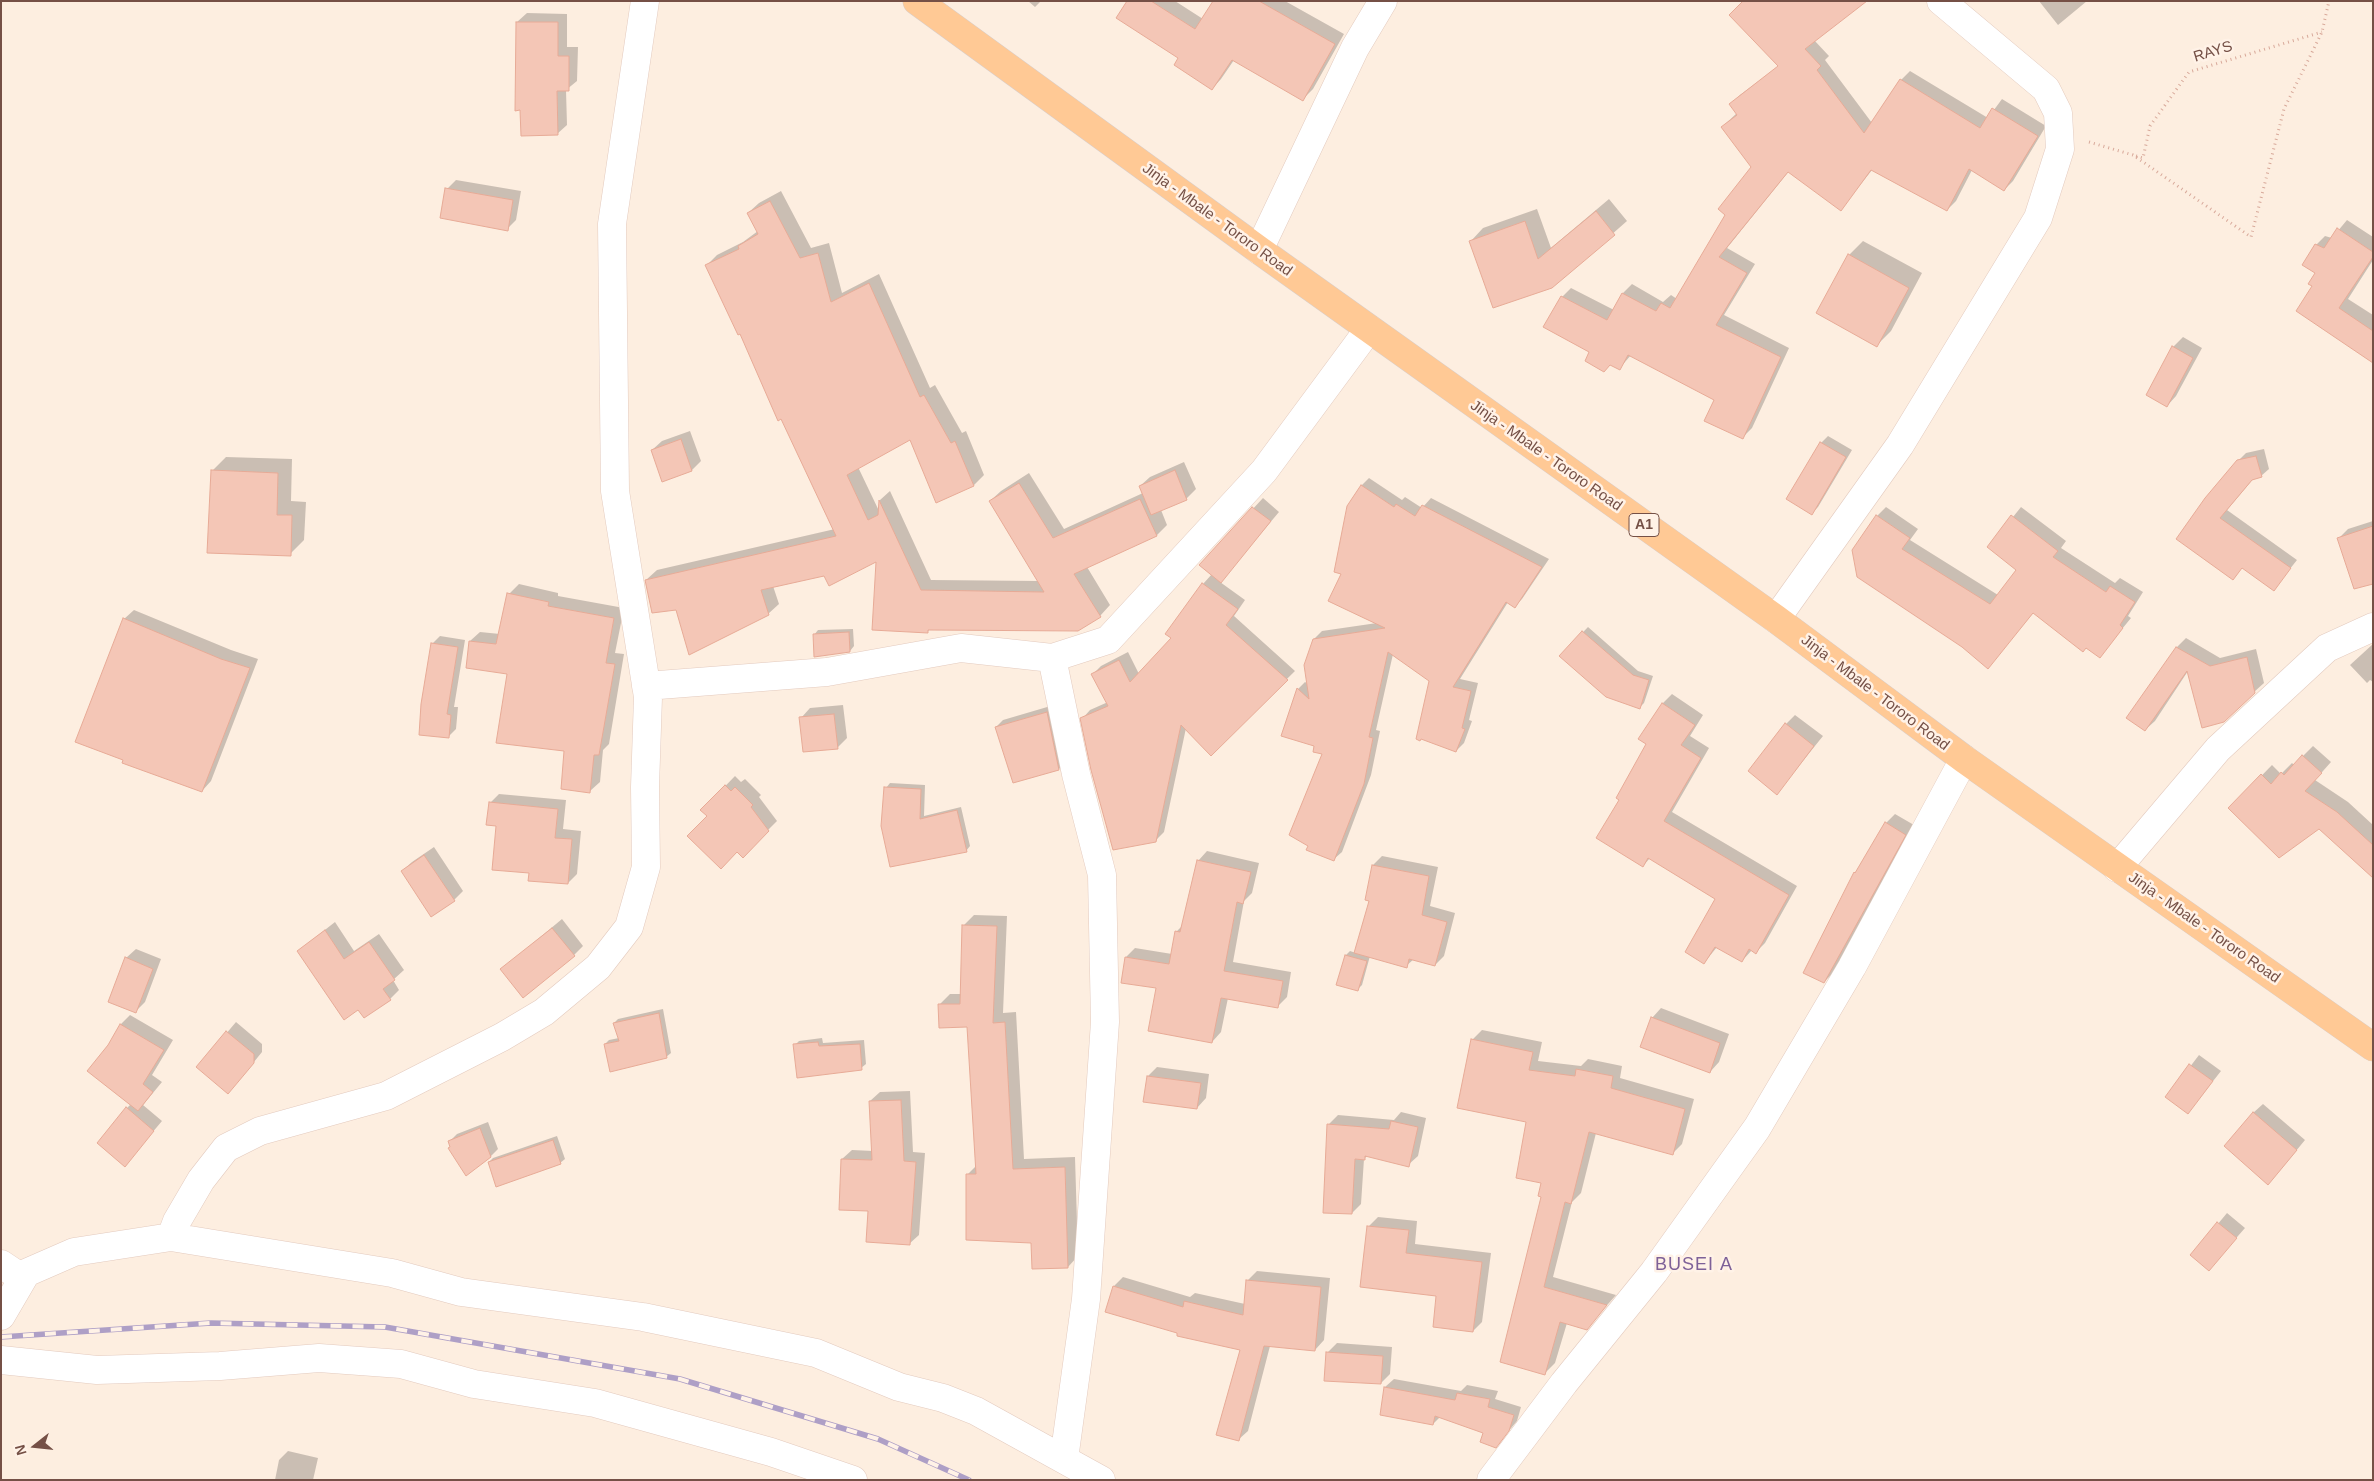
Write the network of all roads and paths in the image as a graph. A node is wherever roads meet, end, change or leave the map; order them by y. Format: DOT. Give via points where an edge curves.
graph roads {
  1 [pos="646,1"];
  2 [pos="917,1"];
  3 [pos="1383,1"];
  4 [pos="1941,1"];
  5 [pos="2328,1"];
  6 [pos="2322,32"];
  7 [pos="2059,133"];
  8 [pos="2133,156"];
  9 [pos="1259,250"];
  10 [pos="1369,329"];
  11 [pos="1776,619"];
  12 [pos="2373,627"];
  13 [pos="1052,658"];
  14 [pos="646,686"];
  15 [pos="1964,760"];
  16 [pos="2118,868"];
  17 [pos="2373,1047"];
  18 [pos="171,1238"];
  19 [pos="10,1270"];
  20 [pos="1,1316"];
  21 [pos="1,1360"];
  22 [pos="1064,1459"];
  23 [pos="853,1480"];
  24 [pos="1101,1480"];
  25 [pos="1491,1480"];
  1 -- 14 [label="street" via="612,224 615,491"];
  2 -- 9 [label="main road, Jinja - Mbale - Tororo Road / A1"];
  3 -- 9 [label="street" via="1355,48"];
  4 -- 7 [label="street" via="2046,89 2058,113"];
  5 -- 6 [label="path"];
  6 -- 8 [label="path, RAYS" via="2189,72 2150,126 2143,158"];
  6 -- 8 [label="path" via="2284,109 2251,237"];
  7 -- 8 [label="path"];
  7 -- 11 [label="street" via="2060,149 2038,218 1900,445"];
  9 -- 10 [label="main road, Jinja - Mbale - Tororo Road / A1"];
  10 -- 11 [label="main road, Jinja - Mbale - Tororo Road / A1"];
  10 -- 13 [label="street" via="1264,471 1108,640"];
  11 -- 15 [label="main road, Jinja - Mbale - Tororo Road / A1"];
  12 -- 16 [label="street" via="2327,648 2218,749"];
  13 -- 14 [label="street" via="961,648 826,672"];
  13 -- 22 [label="street" via="1076,774 1102,875 1105,1012 1086,1299"];
  14 -- 18 [label="street" via="646,867 629,927 598,967 544,1012 386,1096 260,1131 226,1148 201,1180"];
  15 -- 16 [label="main road, Jinja - Mbale - Tororo Road / A1"];
  15 -- 25 [label="street" via="1852,967 1757,1128 1654,1272"];
  16 -- 17 [label="main road, Jinja - Mbale - Tororo Road / A1"];
  18 -- 19 [label="street" via="74,1252"];
  18 -- 22 [label="street" via="392,1273 461,1292 643,1317 816,1353 899,1388 943,1398 976,1411"];
  19 -- 20 [label="street" via="25,1275"];
  21 -- 23 [label="street" via="97,1370 220,1366 319,1358 401,1364 474,1384 595,1403 771,1452"];
  22 -- 24 [label="street"];
}
